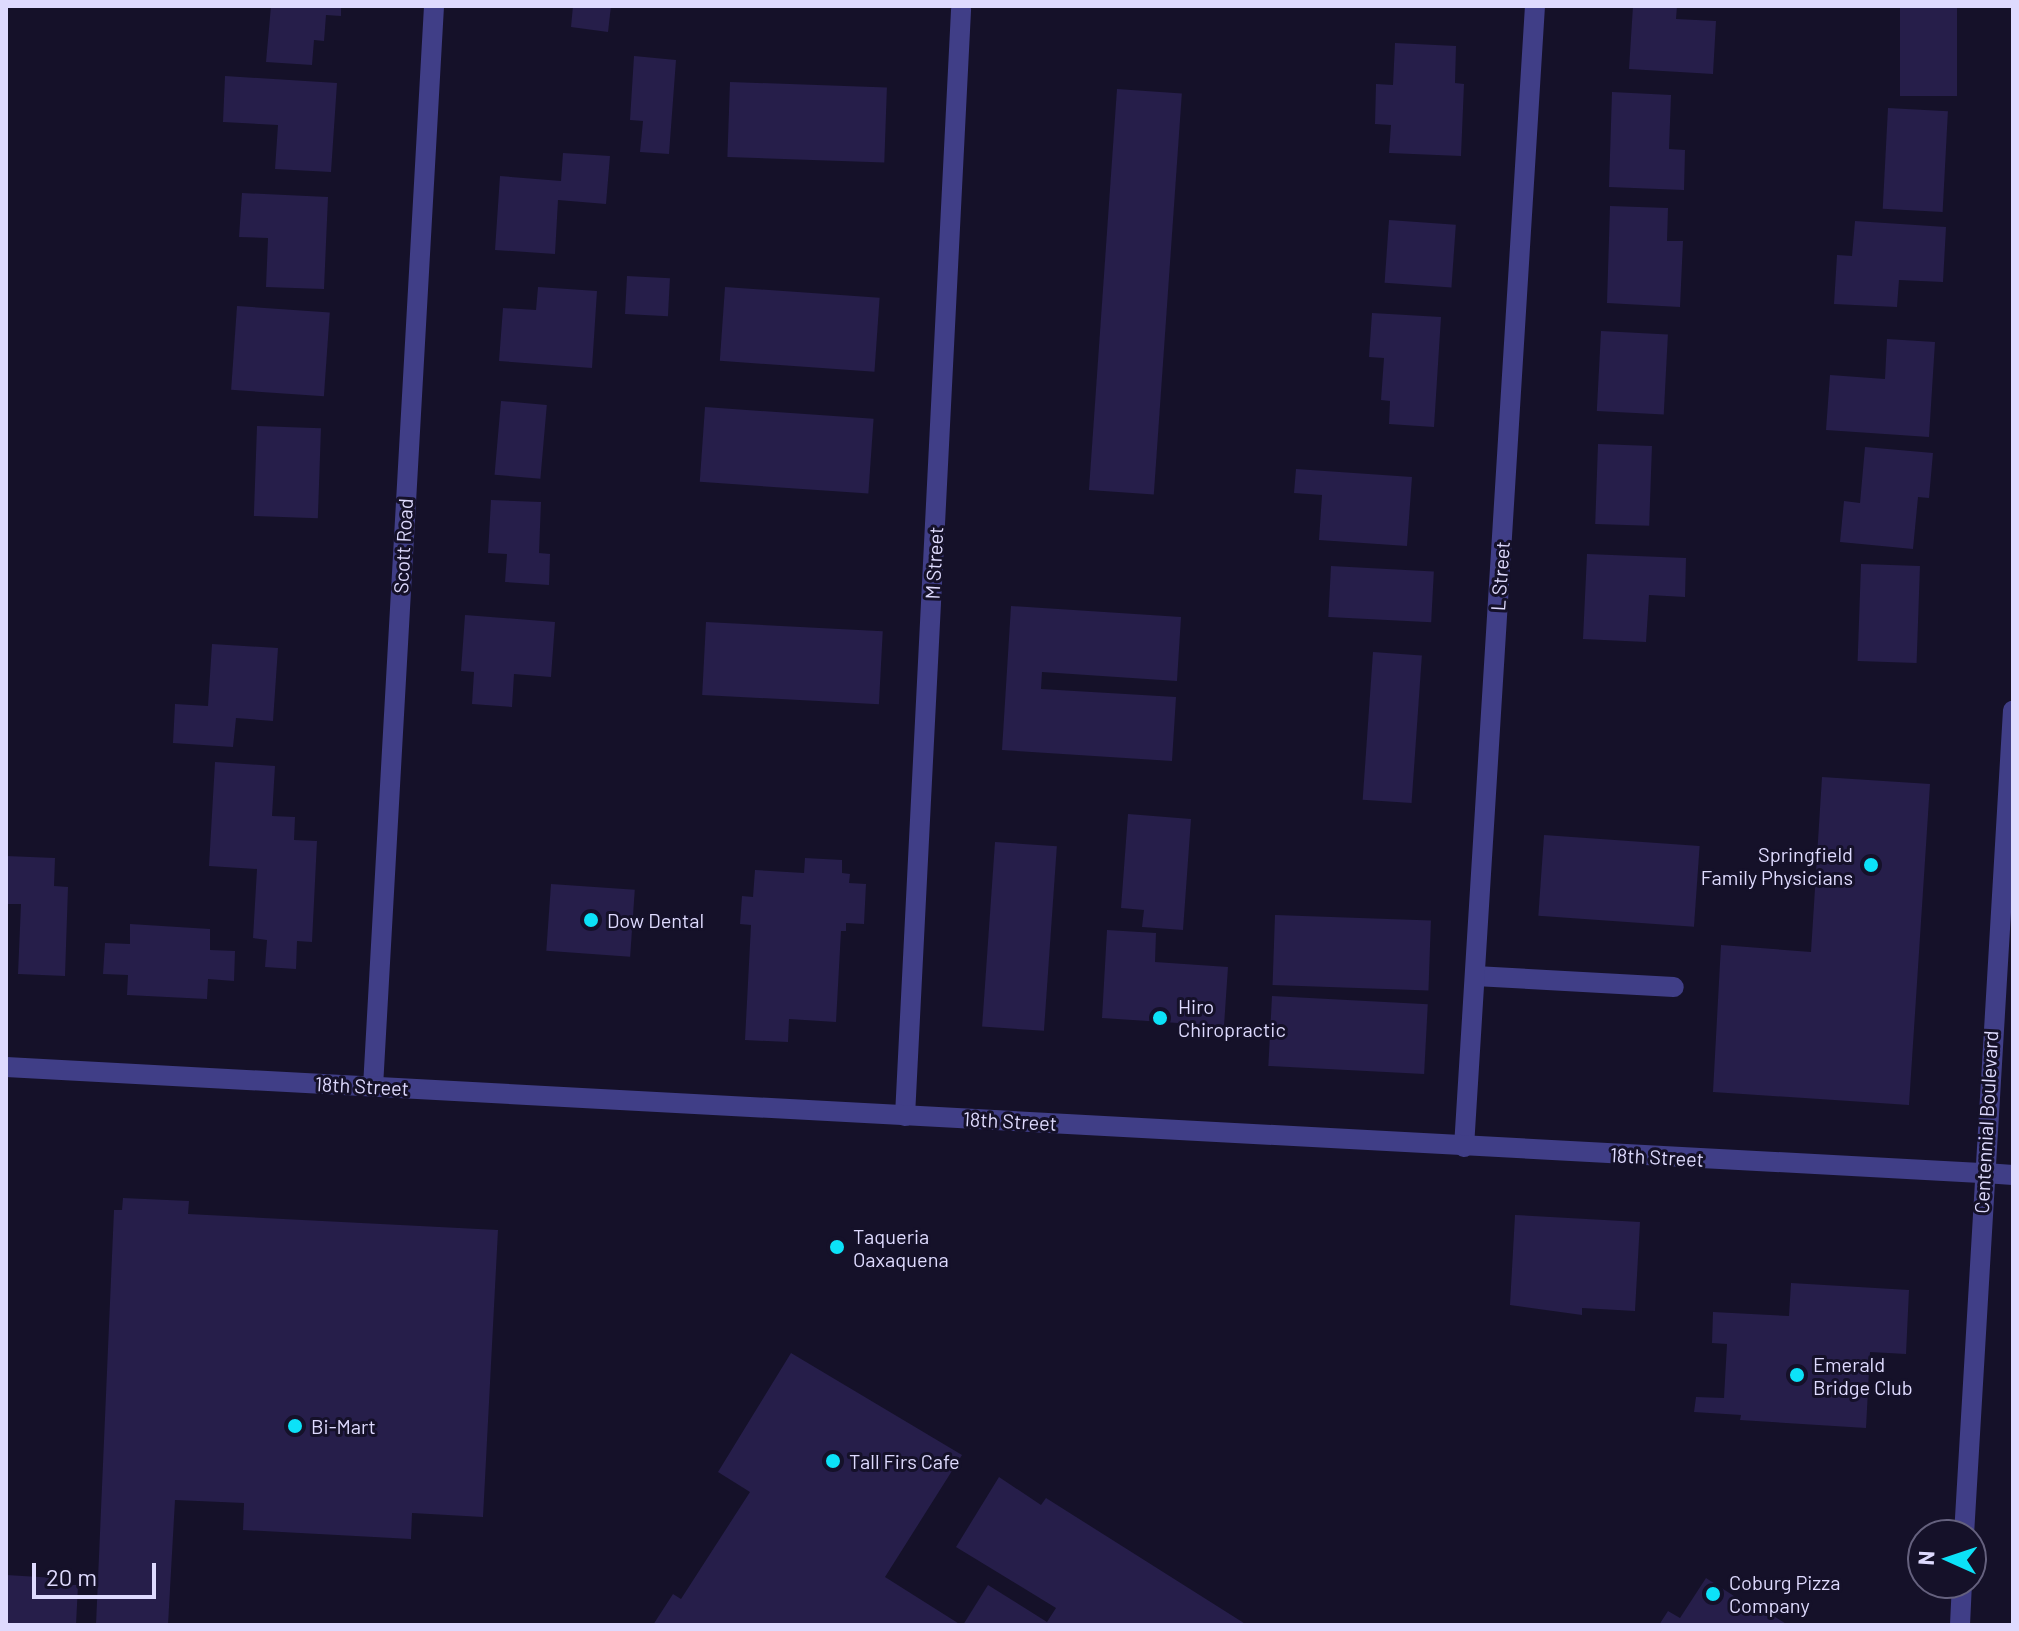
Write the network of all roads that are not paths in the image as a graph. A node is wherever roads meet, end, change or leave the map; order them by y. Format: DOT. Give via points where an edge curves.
graph roads {
  1 [pos="434,6"];
  2 [pos="1535,6"];
  3 [pos="961,8"];
  4 [pos="2013,710"];
  5 [pos="1475,976"];
  6 [pos="1674,987"];
  7 [pos="6,1067"];
  8 [pos="373,1087"];
  9 [pos="905,1116"];
  10 [pos="1464,1147"];
  11 [pos="1985,1173"];
  12 [pos="2013,1175"];
  13 [pos="1965,1519"];
  14 [pos="1961,1599"];
  15 [pos="1960,1625"];
  1 -- 8 [label="street, Scott Road"];
  2 -- 5 [label="street, L Street"];
  3 -- 9 [label="street, M Street"];
  4 -- 11 [label="street, Centennial Boulevard"];
  5 -- 6 [label="street"];
  5 -- 10 [label="street, L Street"];
  7 -- 8 [label="street, 18th Street"];
  8 -- 9 [label="street, 18th Street"];
  9 -- 10 [label="street, 18th Street"];
  10 -- 11 [label="street, 18th Street"];
  11 -- 12 [label="street, 18th Street"];
  11 -- 13 [label="street, Centennial Boulevard"];
  14 -- 15 [label="street"];
}
